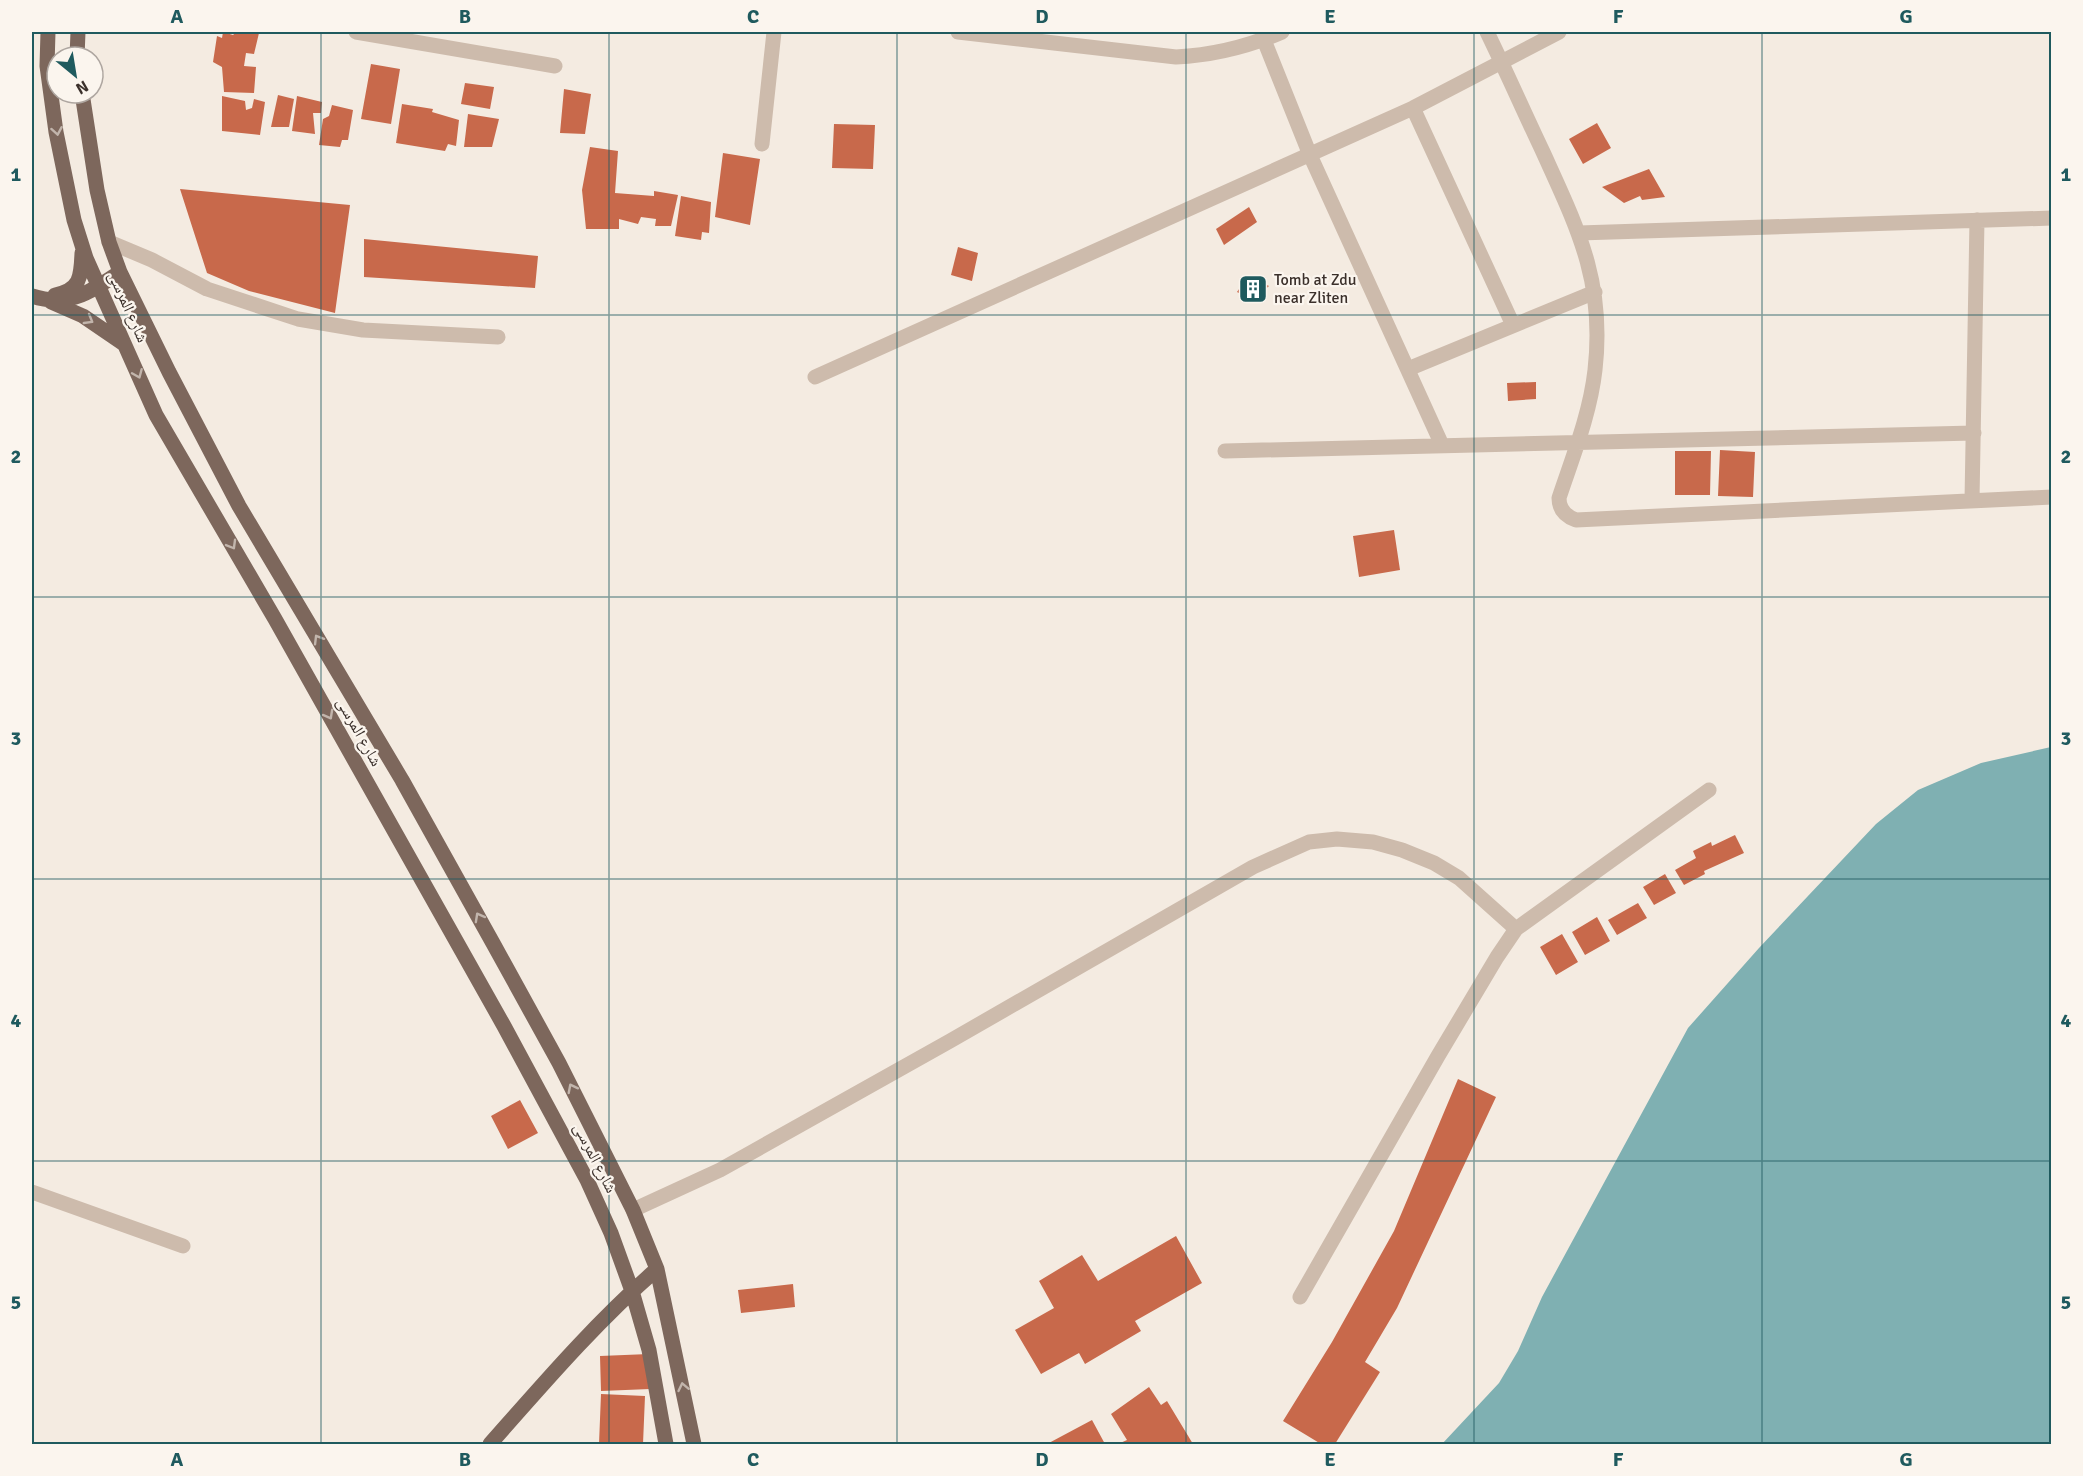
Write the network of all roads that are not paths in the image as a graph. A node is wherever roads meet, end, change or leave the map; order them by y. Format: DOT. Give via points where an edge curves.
graph roads {
  1 [pos="48,32"];
  2 [pos="356,32"];
  3 [pos="774,32"];
  4 [pos="958,32"];
  5 [pos="1282,32"];
  6 [pos="1487,32"];
  7 [pos="1559,32"];
  8 [pos="1264,40"];
  9 [pos="1501,61"];
  10 [pos="555,66"];
  11 [pos="83,105"];
  12 [pos="1413,108"];
  13 [pos="762,144"];
  14 [pos="1310,154"];
  15 [pos="2052,218"];
  16 [pos="1977,220"];
  17 [pos="1580,233"];
  18 [pos="109,242"];
  19 [pos="83,247"];
  20 [pos="120,272"];
  21 [pos="99,286"];
  22 [pos="1595,292"];
  23 [pos="32,296"];
  24 [pos="49,301"];
  25 [pos="1513,325"];
  26 [pos="498,337"];
  27 [pos="125,345"];
  28 [pos="1408,369"];
  29 [pos="815,377"];
  30 [pos="1974,433"];
  31 [pos="1578,442"];
  32 [pos="1442,445"];
  33 [pos="1225,451"];
  34 [pos="2052,496"];
  35 [pos="1972,500"];
  36 [pos="1709,790"];
  37 [pos="1516,929"];
  38 [pos="32,1192"];
  39 [pos="633,1210"];
  40 [pos="183,1246"];
  41 [pos="657,1269"];
  42 [pos="632,1291"];
  43 [pos="1300,1297"];
  44 [pos="490,1444"];
  45 [pos="666,1444"];
  46 [pos="694,1444"];
  1 -- 19 [label="main road, شارع المرسى, one-way" via="47,66 56,132"];
  2 -- 10 [label="street"];
  3 -- 13 [label="street"];
  4 -- 8 [label="street" via="1176,57 1219,52"];
  5 -- 8 [label="street"];
  6 -- 9 [label="street"];
  7 -- 9 [label="street"];
  8 -- 14 [label="street"];
  9 -- 12 [label="street"];
  9 -- 17 [label="street"];
  11 -- 18 [label="main road, شارع المرسى"];
  12 -- 14 [label="street"];
  12 -- 25 [label="street"];
  14 -- 28 [label="street"];
  14 -- 29 [label="street"];
  15 -- 16 [label="street"];
  16 -- 17 [label="street"];
  16 -- 30 [label="street"];
  17 -- 22 [label="street"];
  18 -- 20 [label="main road, شارع المرسى"];
  18 -- 26 [label="street" via="207,289 298,319 363,330"];
  19 -- 21 [label="main road, شارع المرسى"];
  19 -- 23 [label="main road" via="81,276 76,285 61,294"];
  20 -- 21 [label="main road"];
  39 -- 20 [label="main road, شارع المرسى, one-way" via="559,1063 402,780 238,506"];
  21 -- 24 [label="main road" via="72,299"];
  21 -- 27 [label="main road, شارع المرسى"];
  22 -- 25 [label="street"];
  22 -- 31 [label="street" via="1595,372"];
  23 -- 24 [label="main road"];
  24 -- 27 [label="main road, one-way" via="90,320"];
  25 -- 28 [label="street"];
  27 -- 42 [label="main road, شارع المرسى, one-way" via="156,415 287,640 572,1151 611,1233"];
  28 -- 32 [label="street"];
  30 -- 31 [label="street"];
  30 -- 35 [label="street"];
  31 -- 32 [label="street"];
  31 -- 35 [label="street" via="1559,498 1562,511 1576,520"];
  32 -- 33 [label="street"];
  34 -- 35 [label="street"];
  36 -- 37 [label="street"];
  37 -- 39 [label="street" via="1459,878 1434,863 1373,843 1338,839 1309,842 1253,867 720,1170"];
  37 -- 43 [label="street"];
  38 -- 40 [label="street"];
  39 -- 41 [label="main road, شارع المرسى"];
  41 -- 42 [label="main road"];
  46 -- 41 [label="main road, شارع المرسى, one-way"];
  42 -- 44 [label="main road"];
  42 -- 45 [label="main road, شارع المرسى" via="649,1350"];
}
